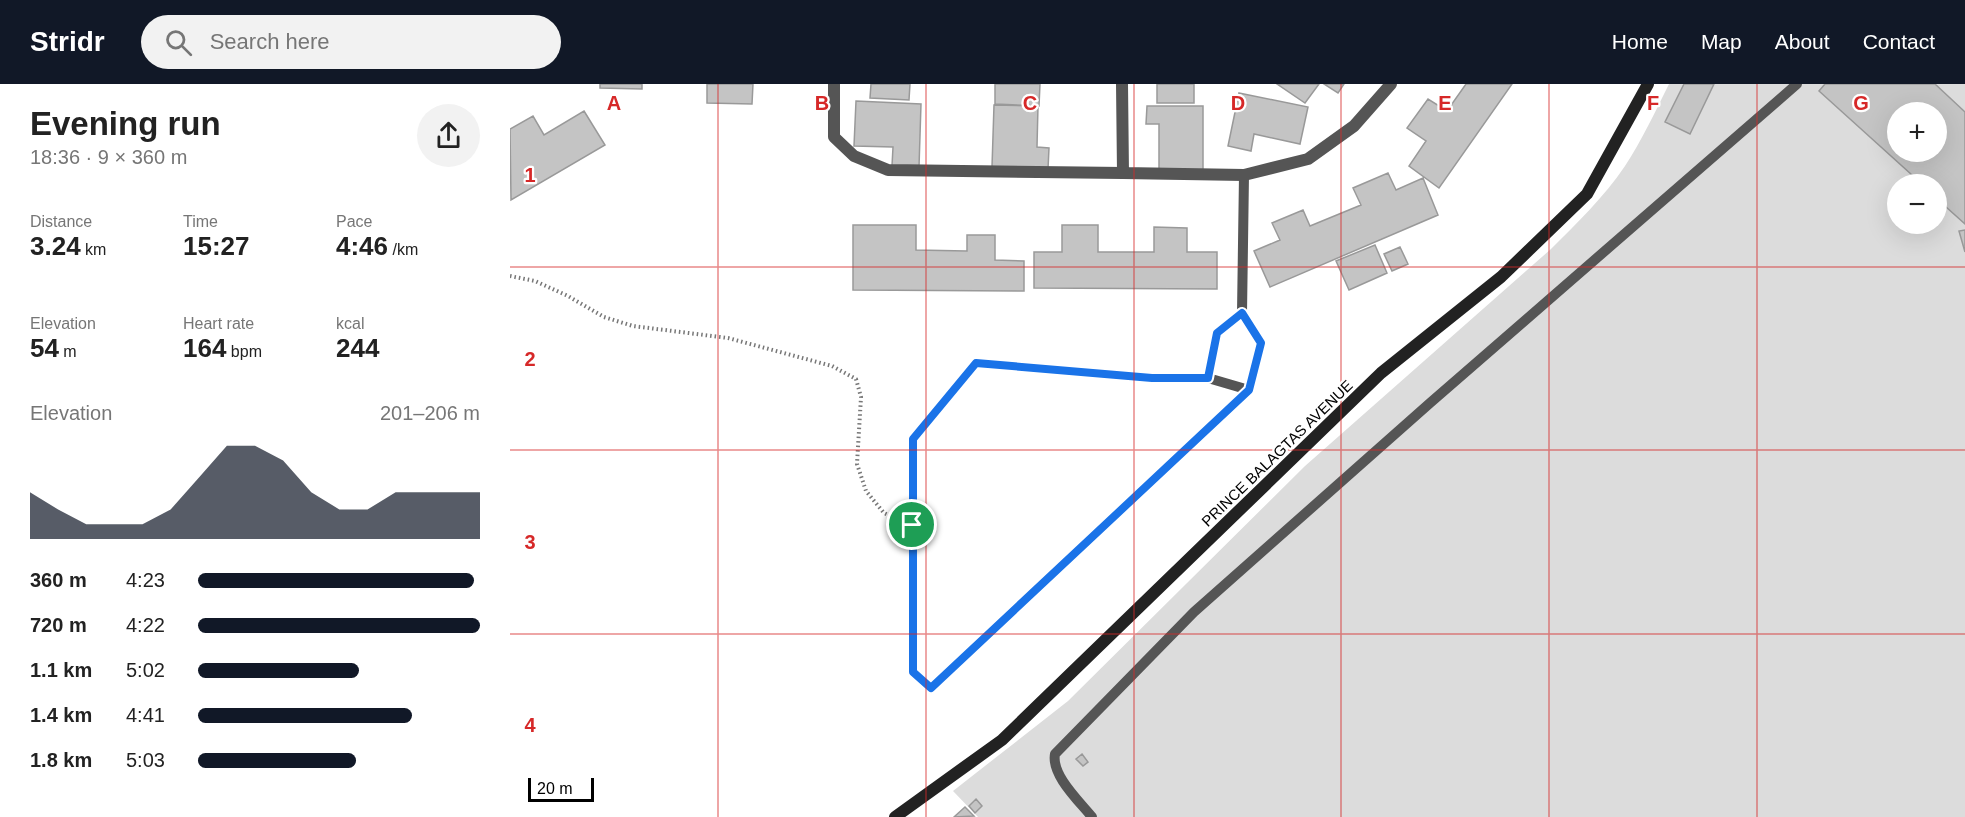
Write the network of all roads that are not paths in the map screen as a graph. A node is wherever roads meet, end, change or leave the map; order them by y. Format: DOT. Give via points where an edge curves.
graph roads {
  1 [pos="834,84"];
  2 [pos="1122,84"];
  3 [pos="1391,84"];
  4 [pos="1648,84"];
  5 [pos="1797,84"];
  6 [pos="1123,173"];
  7 [pos="1244,175"];
  8 [pos="1242,313"];
  9 [pos="1208,378"];
  10 [pos="1249,390"];
  11 [pos="895,817"];
  12 [pos="1092,817"];
  1 -- 6 [label="street" via="834,137 855,156 888,170"];
  2 -- 6 [label="street"];
  3 -- 7 [label="street" via="1354,126 1308,159"];
  4 -- 11 [label="main road, PRINCE BALAGTAS AVENUE" via="1587,194 1501,277 1381,373 1002,740"];
  5 -- 12 [label="lane" via="1194,612 1055,754 1055,766"];
  6 -- 7 [label="street"];
  7 -- 8 [label="lane"];
  8 -- 9 [label="lane" via="1217,333"];
  8 -- 10 [label="lane" via="1261,343"];
  9 -- 10 [label="lane"];
  9 -- 10 [label="lane" via="1152,378 976,363 913,439 913,672 931,688"];
}
